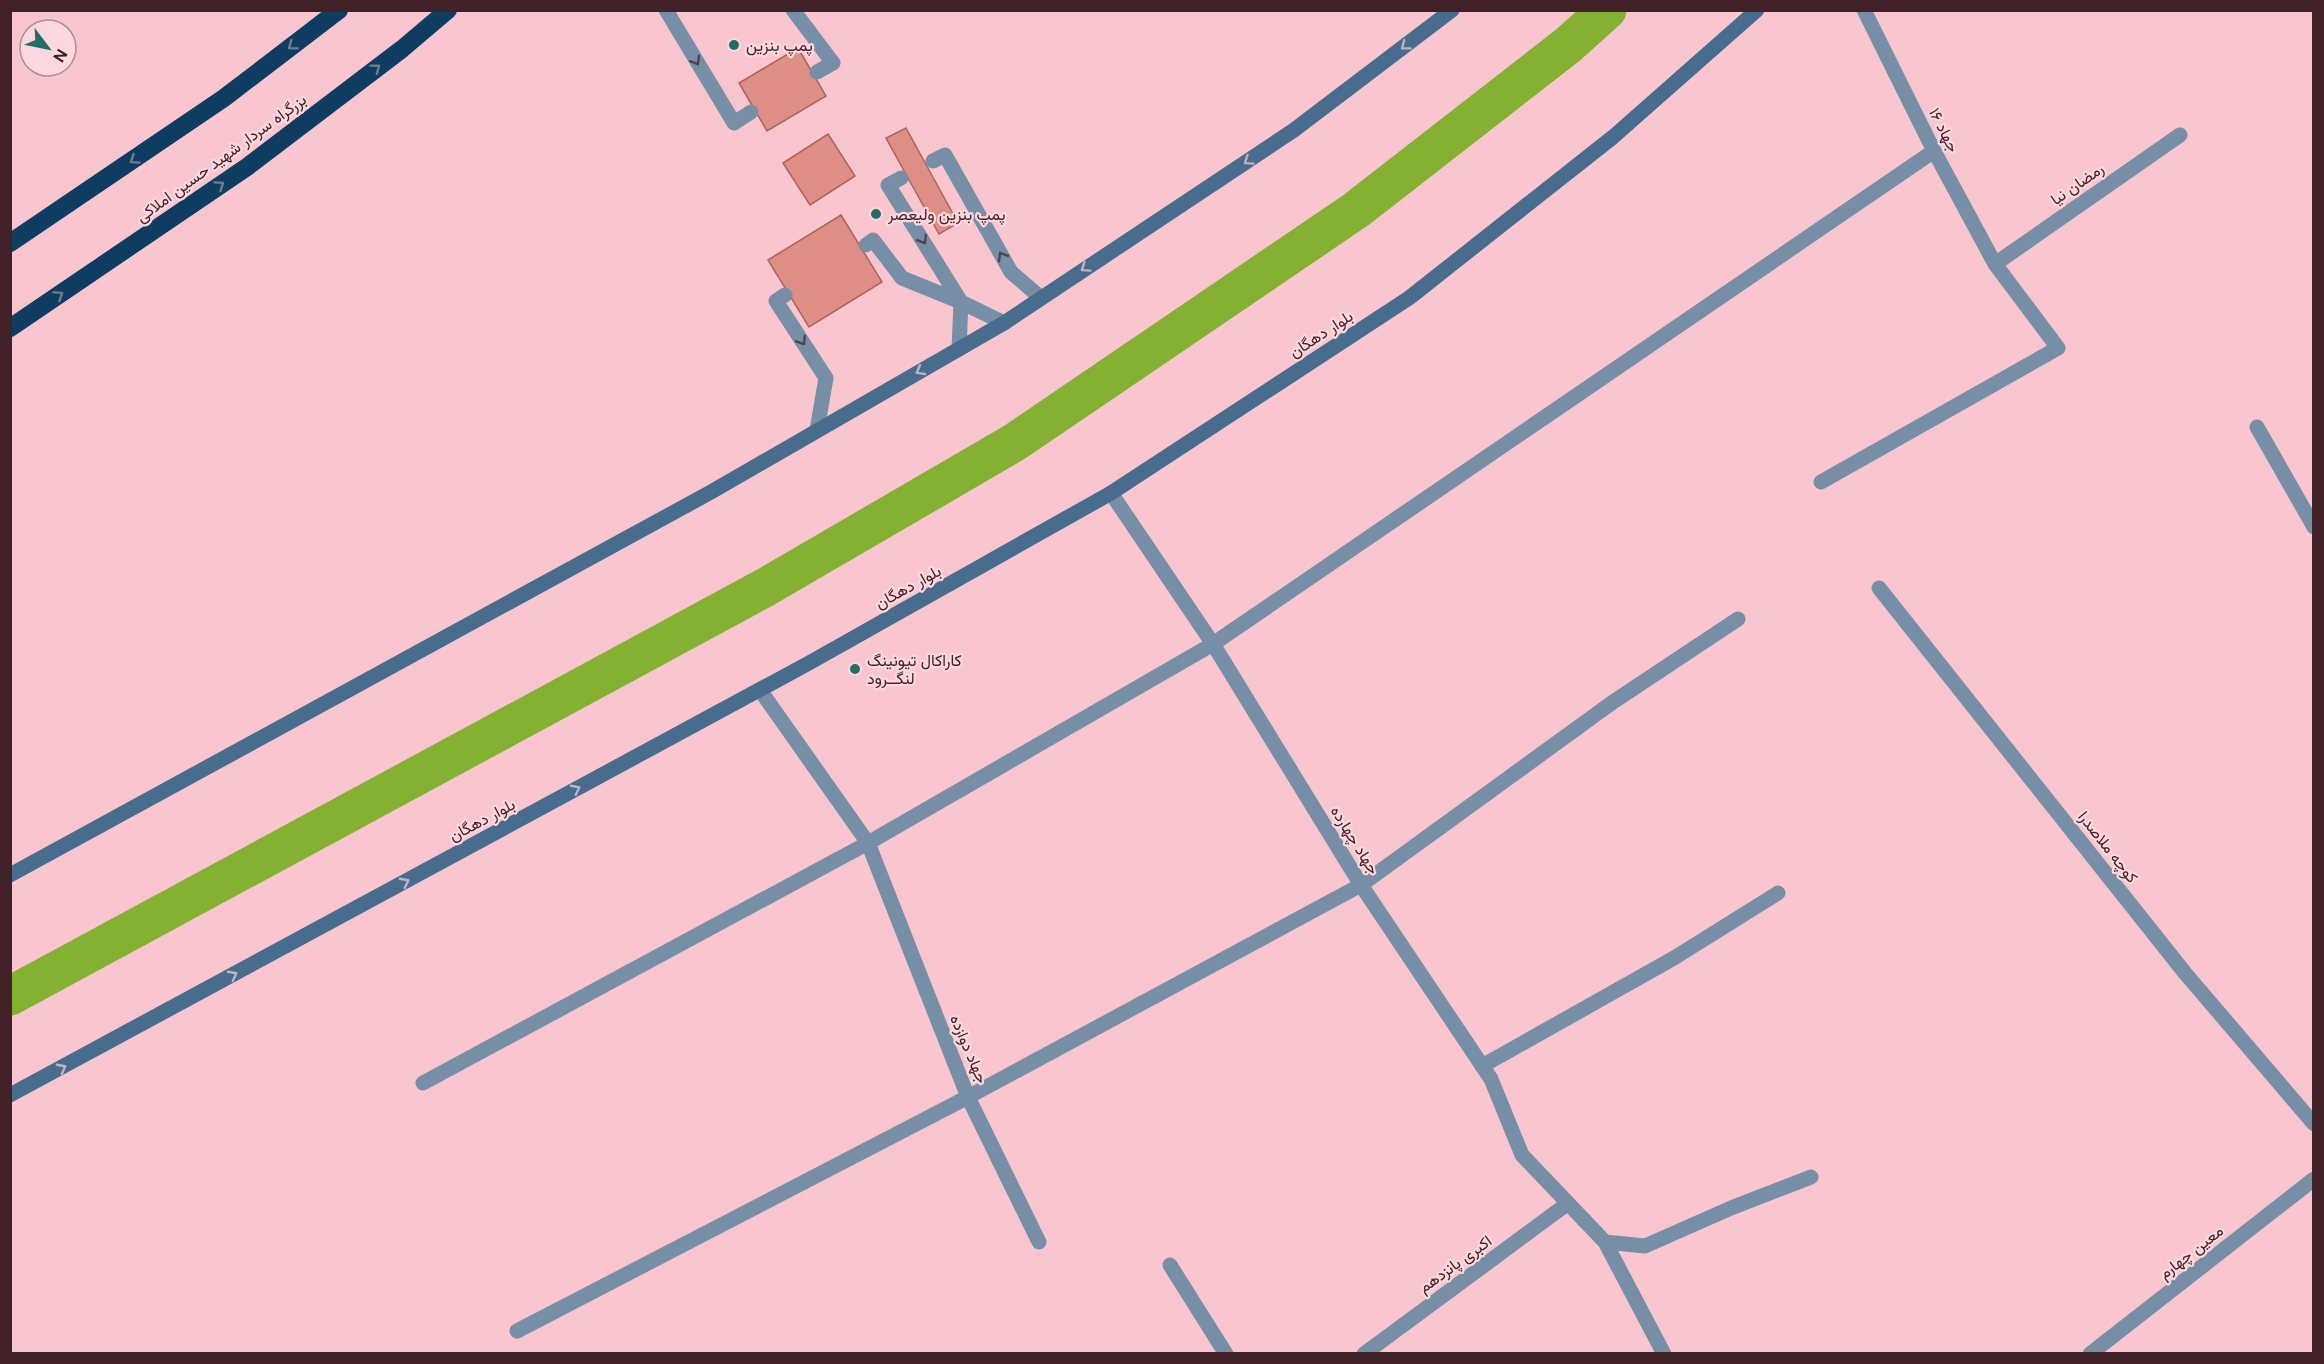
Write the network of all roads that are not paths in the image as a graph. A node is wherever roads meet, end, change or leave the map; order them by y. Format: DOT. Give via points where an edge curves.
graph roads {
  1 [pos="339,10"];
  2 [pos="448,10"];
  3 [pos="666,10"];
  4 [pos="793,10"];
  5 [pos="1452,10"];
  6 [pos="1757,10"];
  7 [pos="1864,10"];
  8 [pos="817,72"];
  9 [pos="751,112"];
  10 [pos="2180,135"];
  11 [pos="1934,151"];
  12 [pos="933,161"];
  13 [pos="901,178"];
  14 [pos="10,243"];
  15 [pos="866,245"];
  16 [pos="1995,264"];
  17 [pos="785,295"];
  18 [pos="1041,298"];
  19 [pos="961,302"];
  20 [pos="1004,323"];
  21 [pos="10,328"];
  22 [pos="959,349"];
  23 [pos="2257,427"];
  24 [pos="817,430"];
  25 [pos="1821,482"];
  26 [pos="1111,493"];
  27 [pos="2313,527"];
  28 [pos="1879,588"];
  29 [pos="1738,619"];
  30 [pos="1213,644"];
  31 [pos="760,690"];
  32 [pos="868,843"];
  33 [pos="10,875"];
  34 [pos="1361,885"];
  35 [pos="1778,893"];
  36 [pos="1482,1066"];
  37 [pos="423,1083"];
  38 [pos="10,1095"];
  39 [pos="968,1097"];
  40 [pos="2313,1124"];
  41 [pos="1811,1178"];
  42 [pos="2313,1179"];
  43 [pos="1567,1204"];
  44 [pos="1039,1242"];
  45 [pos="1605,1242"];
  46 [pos="1170,1265"];
  47 [pos="517,1331"];
  48 [pos="1226,1353"];
  49 [pos="1364,1353"];
  50 [pos="1664,1353"];
  51 [pos="2090,1353"];
  1 -- 14 [label="highway, one-way" via="224,98"];
  21 -- 2 [label="highway, بزرگراه سردار شهید حسین املاکی, one-way" via="247,167"];
  3 -- 9 [label="street, one-way" via="734,123"];
  4 -- 8 [label="street" via="832,63"];
  5 -- 18 [label="main road, one-way" via="1294,130"];
  6 -- 26 [label="main road, بلوار دهگان" via="1613,137 1409,298"];
  7 -- 11 [label="street, جهاد ۱۶"];
  10 -- 16 [label="street, رمضان نیا"];
  11 -- 16 [label="street, جهاد ۱۶"];
  11 -- 30 [label="street"];
  18 -- 12 [label="street, one-way" via="1011,272 945,155"];
  13 -- 19 [label="street, one-way" via="888,185"];
  15 -- 19 [label="street" via="873,240 902,278"];
  16 -- 25 [label="street, جهاد ۱۶" via="2058,348"];
  17 -- 24 [label="street, one-way" via="776,301 826,378"];
  18 -- 20 [label="main road"];
  19 -- 20 [label="street"];
  19 -- 22 [label="street"];
  20 -- 22 [label="main road"];
  22 -- 24 [label="main road, one-way"];
  23 -- 27 [label="street"];
  24 -- 33 [label="main road" via="711,492"];
  26 -- 30 [label="street, جهاد چهارده"];
  26 -- 31 [label="main road, بلوار دهگان"];
  28 -- 40 [label="street, کوچه ملاصدرا" via="2185,973"];
  29 -- 34 [label="street, جهاد دوازده" via="1613,702"];
  30 -- 32 [label="street"];
  30 -- 34 [label="street, جهاد چهارده"];
  31 -- 32 [label="street, جهاد دوازده"];
  38 -- 31 [label="main road, بلوار دهگان, one-way"];
  32 -- 37 [label="street"];
  32 -- 39 [label="street, جهاد دوازده"];
  34 -- 36 [label="street, جهاد چهارده"];
  34 -- 39 [label="street, جهاد دوازده"];
  35 -- 36 [label="street" via="1674,958"];
  36 -- 43 [label="street, جهاد چهارده" via="1522,1155"];
  39 -- 44 [label="street"];
  39 -- 47 [label="street"];
  41 -- 45 [label="street" via="1645,1246"];
  42 -- 51 [label="street, معین چهارم"];
  43 -- 45 [label="street, جهاد چهارده"];
  43 -- 49 [label="street, اکبری پانزدهم"];
  45 -- 50 [label="street, جهاد چهارده"];
  46 -- 48 [label="street"];
}
